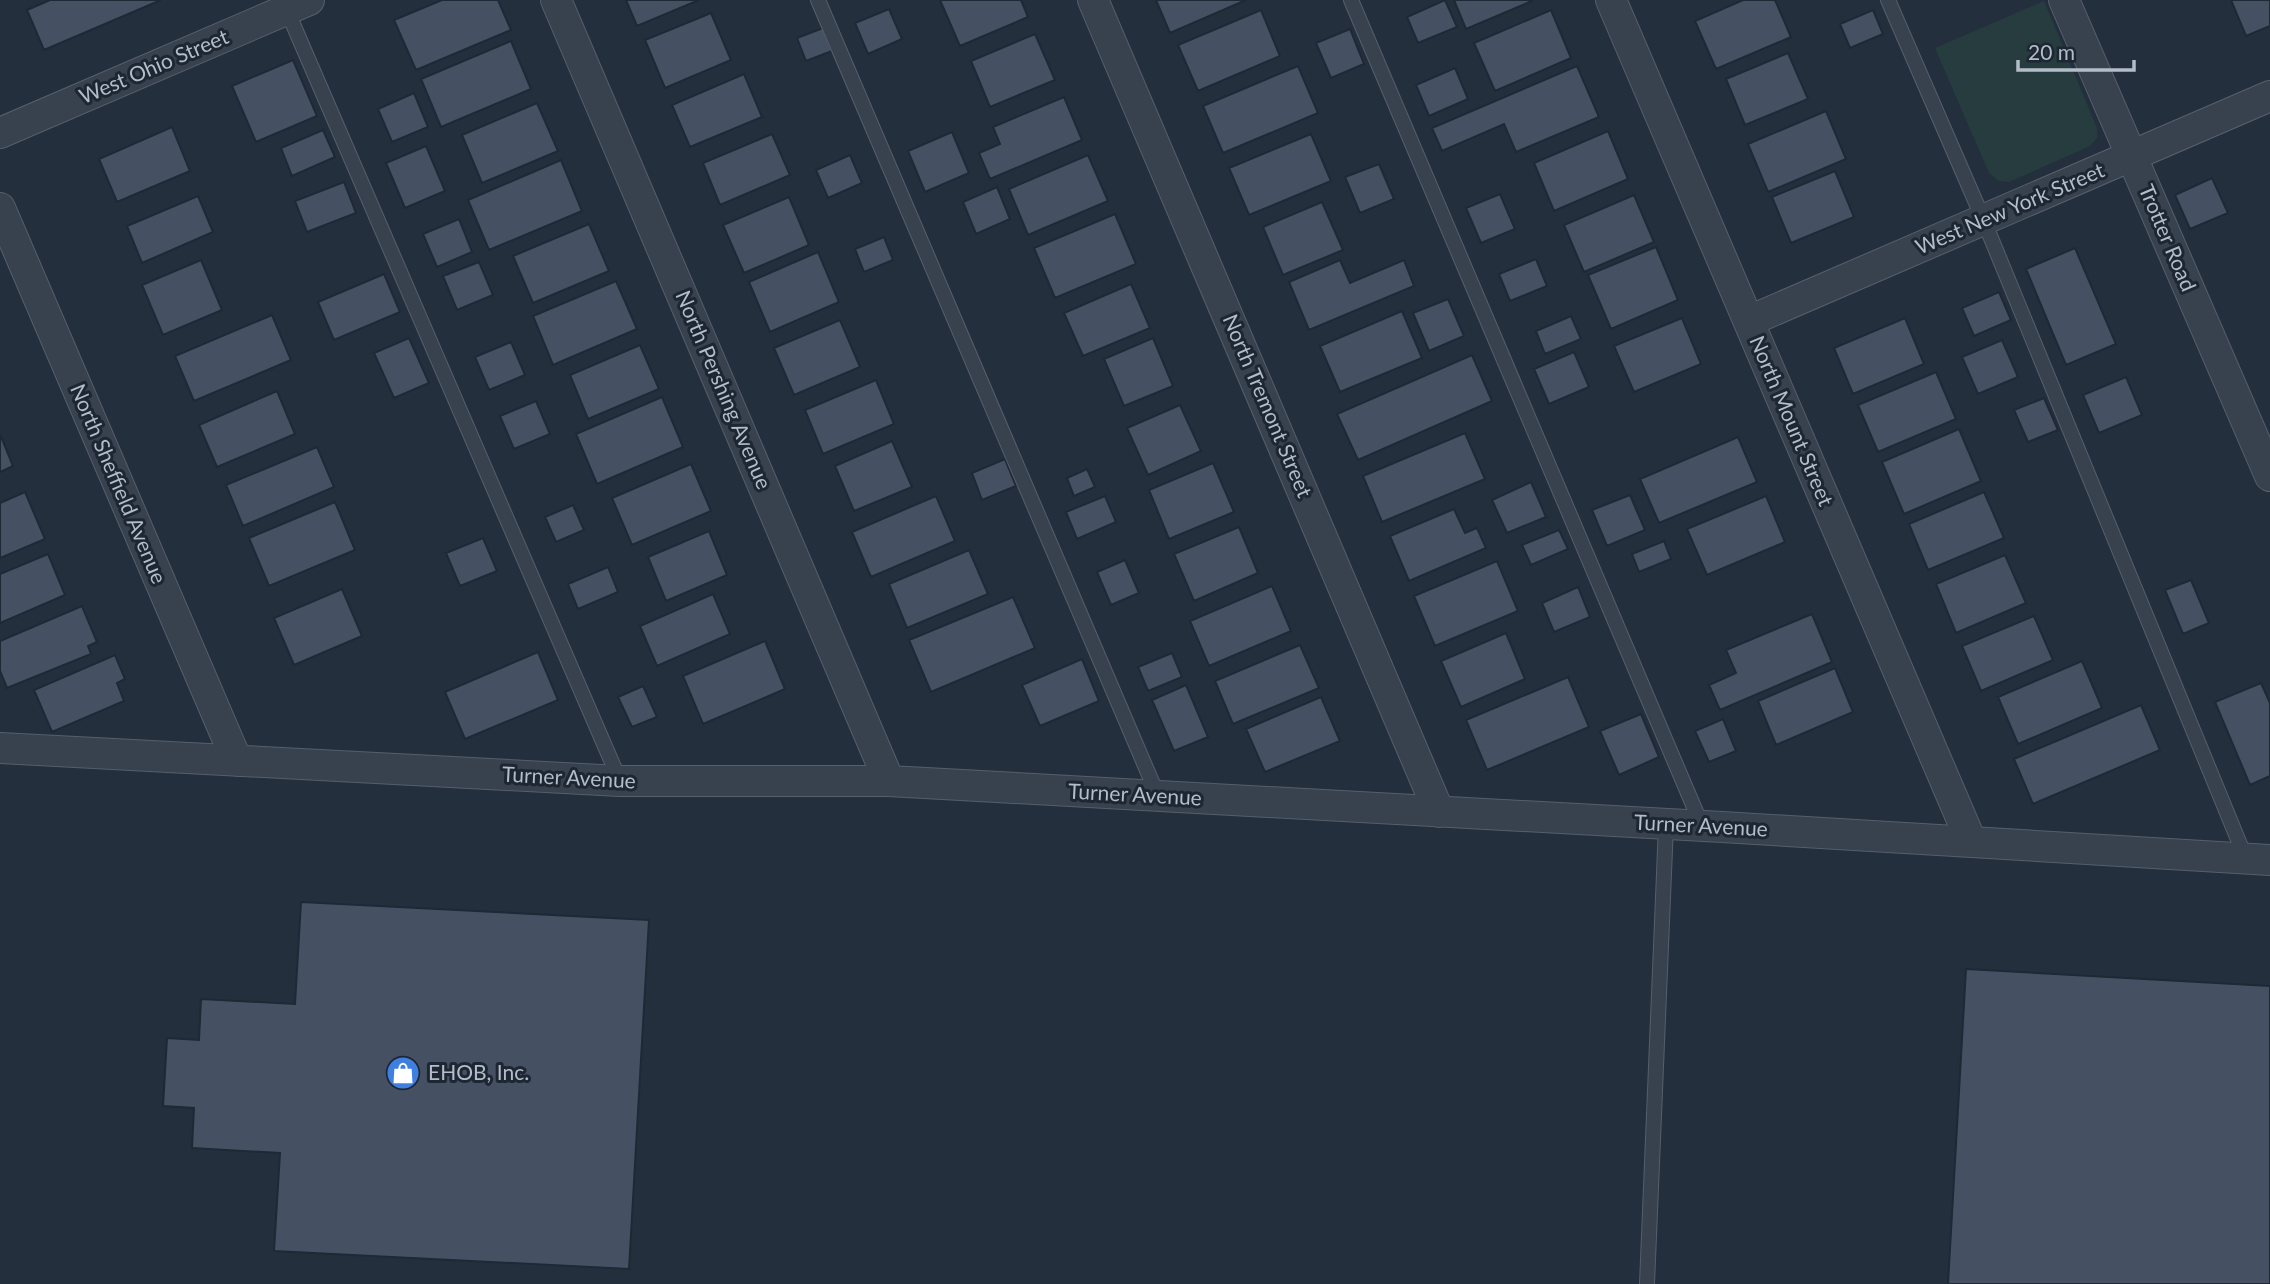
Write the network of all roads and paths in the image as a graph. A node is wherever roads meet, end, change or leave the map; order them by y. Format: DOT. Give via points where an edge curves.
graph roads {
  1 [pos="556,0"];
  2 [pos="818,0"];
  3 [pos="1093,0"];
  4 [pos="1351,0"];
  5 [pos="1611,0"];
  6 [pos="1888,0"];
  7 [pos="2064,0"];
  8 [pos="292,3"];
  9 [pos="2270,96"];
  10 [pos="0,133"];
  11 [pos="2131,157"];
  12 [pos="0,208"];
  13 [pos="1984,221"];
  14 [pos="1749,321"];
  15 [pos="2270,476"];
  16 [pos="0,748"];
  17 [pos="237,761"];
  18 [pos="620,781"];
  19 [pos="890,781"];
  20 [pos="1158,796"];
  21 [pos="1439,812"];
  22 [pos="1666,825"];
  23 [pos="1702,826"];
  24 [pos="1971,841"];
  25 [pos="2258,860"];
  26 [pos="1647,1284"];
  1 -- 19 [label="street, North Pershing Avenue"];
  2 -- 20 [label="lane"];
  3 -- 21 [label="street, North Tremont Street"];
  4 -- 23 [label="lane"];
  5 -- 14 [label="street, North Mount Street"];
  6 -- 13 [label="lane"];
  7 -- 11 [label="street, Trotter Road"];
  8 -- 10 [label="street, West Ohio Street"];
  8 -- 18 [label="lane"];
  9 -- 11 [label="street, West New York Street"];
  11 -- 13 [label="street, West New York Street"];
  11 -- 15 [label="street, Trotter Road"];
  12 -- 17 [label="street, North Sheffield Avenue"];
  13 -- 14 [label="street, West New York Street"];
  13 -- 25 [label="lane"];
  14 -- 24 [label="street, North Mount Street"];
  16 -- 17 [label="street, Turner Avenue"];
  17 -- 18 [label="street, Turner Avenue"];
  18 -- 19 [label="street, Turner Avenue"];
  19 -- 20 [label="street, Turner Avenue"];
  20 -- 21 [label="street, Turner Avenue"];
  21 -- 22 [label="street, Turner Avenue"];
  22 -- 23 [label="street, Turner Avenue"];
  22 -- 26 [label="lane"];
  23 -- 24 [label="street, Turner Avenue"];
  24 -- 25 [label="street, Turner Avenue"];
}
